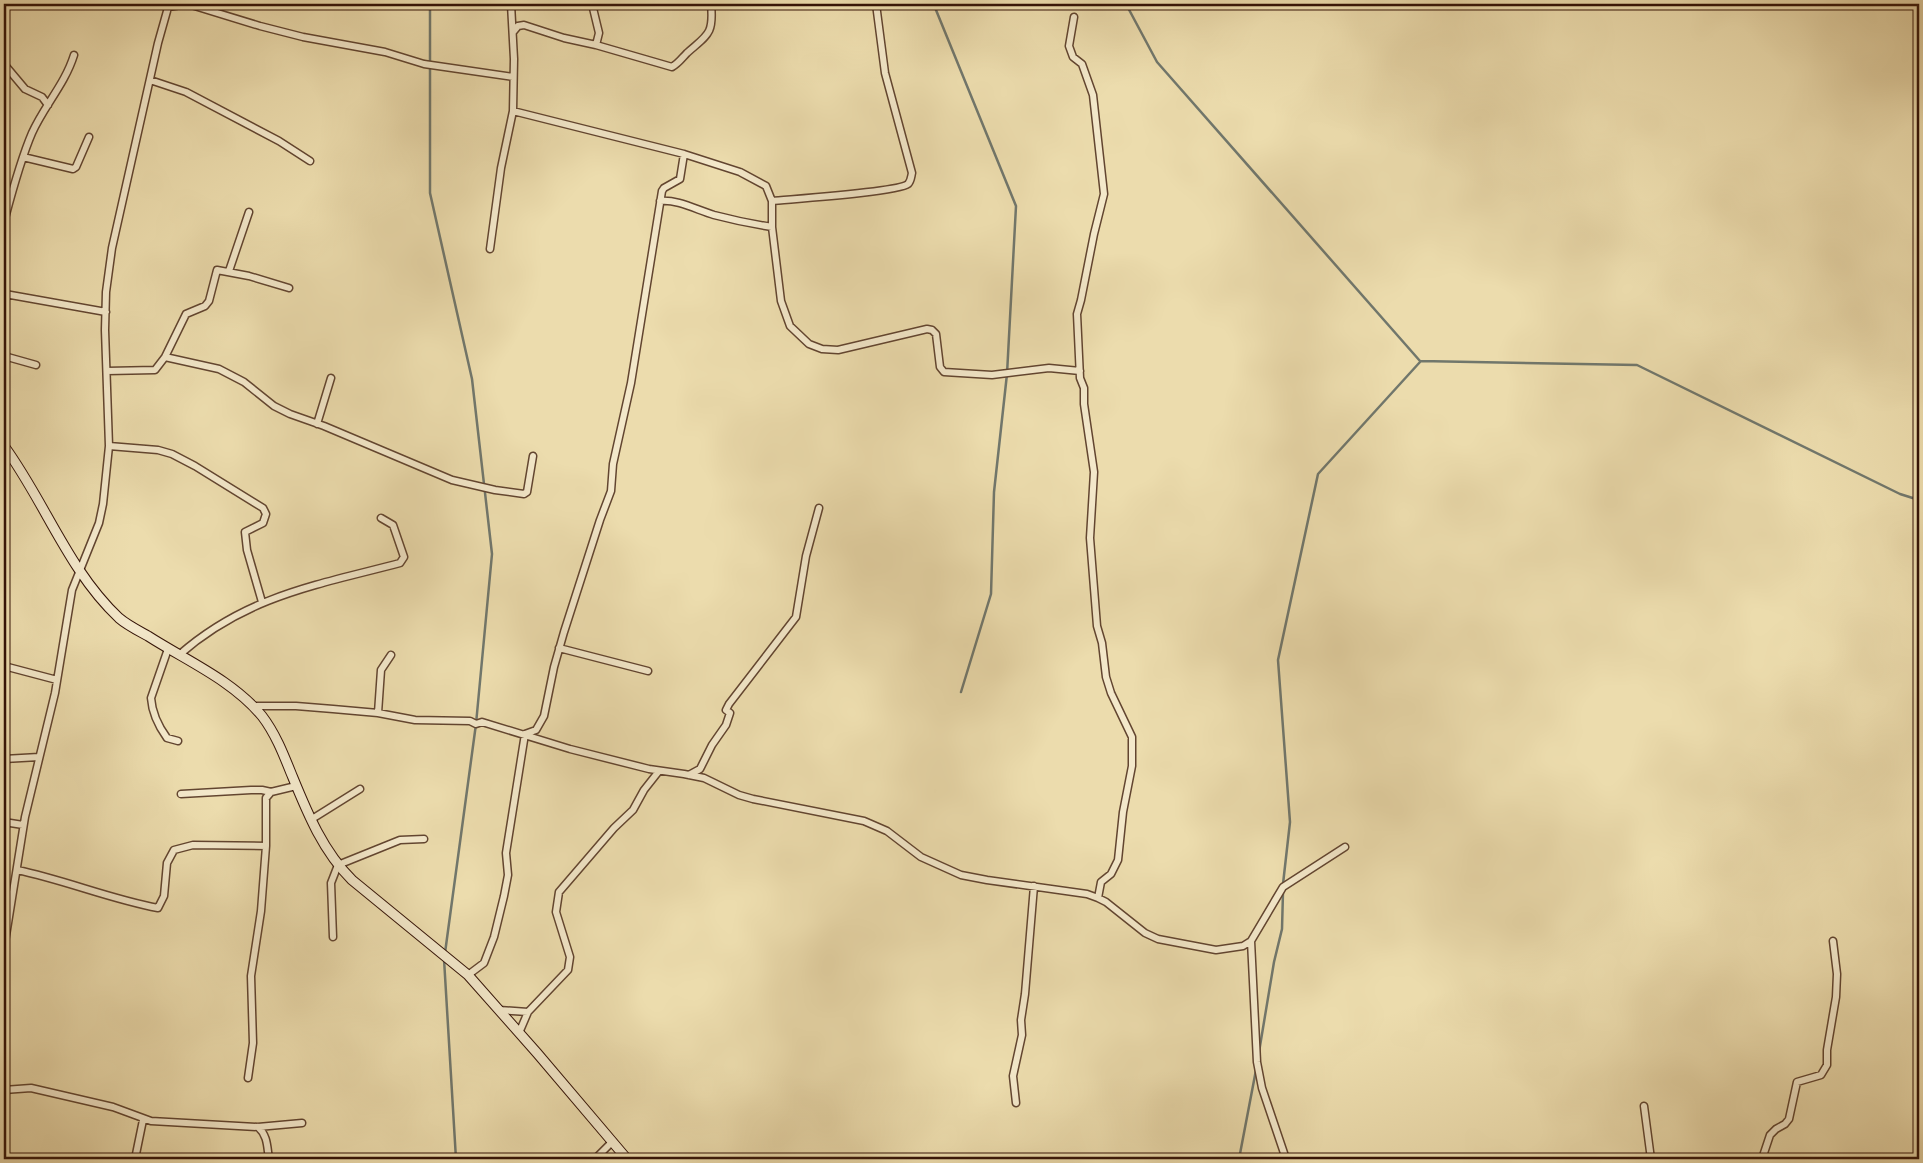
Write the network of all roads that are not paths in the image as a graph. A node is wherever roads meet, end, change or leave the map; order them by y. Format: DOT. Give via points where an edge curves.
graph roads {
  1 [pos="511,4"];
  2 [pos="592,4"];
  3 [pos="711,4"];
  4 [pos="876,4"];
  5 [pos="169,5"];
  6 [pos="1074,18"];
  7 [pos="513,32"];
  8 [pos="596,44"];
  9 [pos="74,55"];
  10 [pos="4,64"];
  11 [pos="513,76"];
  12 [pos="150,80"];
  13 [pos="48,105"];
  14 [pos="513,111"];
  15 [pos="88,138"];
  16 [pos="684,154"];
  17 [pos="23,157"];
  18 [pos="310,161"];
  19 [pos="4,188"];
  20 [pos="12,193"];
  21 [pos="660,201"];
  22 [pos="772,201"];
  23 [pos="249,212"];
  24 [pos="4,222"];
  25 [pos="772,227"];
  26 [pos="490,249"];
  27 [pos="229,271"];
  28 [pos="289,288"];
  29 [pos="4,291"];
  30 [pos="4,308"];
  31 [pos="106,312"];
  32 [pos="4,356"];
  33 [pos="165,357"];
  34 [pos="36,365"];
  35 [pos="107,371"];
  36 [pos="1080,371"];
  37 [pos="331,378"];
  38 [pos="317,424"];
  39 [pos="4,446"];
  40 [pos="109,446"];
  41 [pos="533,456"];
  42 [pos="820,508"];
  43 [pos="381,518"];
  44 [pos="79,571"];
  45 [pos="262,602"];
  46 [pos="559,648"];
  47 [pos="168,649"];
  48 [pos="178,655"];
  49 [pos="392,655"];
  50 [pos="4,666"];
  51 [pos="648,671"];
  52 [pos="57,680"];
  53 [pos="252,706"];
  54 [pos="378,713"];
  55 [pos="525,734"];
  56 [pos="178,741"];
  57 [pos="39,757"];
  58 [pos="4,759"];
  59 [pos="658,771"];
  60 [pos="689,775"];
  61 [pos="296,786"];
  62 [pos="360,789"];
  63 [pos="271,792"];
  64 [pos="181,794"];
  65 [pos="312,819"];
  66 [pos="4,822"];
  67 [pos="23,825"];
  68 [pos="424,839"];
  69 [pos="266,846"];
  70 [pos="1345,847"];
  71 [pos="338,865"];
  72 [pos="17,870"];
  73 [pos="1034,886"];
  74 [pos="1098,898"];
  75 [pos="7,909"];
  76 [pos="333,937"];
  77 [pos="1250,941"];
  78 [pos="1833,941"];
  79 [pos="4,948"];
  80 [pos="468,975"];
  81 [pos="499,1010"];
  82 [pos="528,1012"];
  83 [pos="520,1033"];
  84 [pos="248,1078"];
  85 [pos="4,1090"];
  86 [pos="1016,1103"];
  87 [pos="1644,1106"];
  88 [pos="143,1120"];
  89 [pos="302,1123"];
  90 [pos="258,1128"];
  91 [pos="612,1142"];
  92 [pos="135,1159"];
  93 [pos="269,1159"];
  94 [pos="595,1159"];
  95 [pos="626,1159"];
  96 [pos="1286,1159"];
  97 [pos="1651,1159"];
  98 [pos="1762,1159"];
  1 -- 7 [label="street"];
  2 -- 8 [label="street" via="599,34"];
  3 -- 8 [label="street" via="708,35 672,67"];
  4 -- 22 [label="street" via="885,73 912,173 910,182 860,193"];
  5 -- 11 [label="street" via="188,4 303,37 385,52 424,64"];
  5 -- 12 [label="street"];
  6 -- 36 [label="street" via="1069,46 1073,57 1082,64 1093,95 1104,194 1077,314"];
  7 -- 8 [label="street" via="524,25"];
  7 -- 11 [label="street"];
  9 -- 13 [label="street" via="69,71"];
  10 -- 13 [label="street" via="24,89"];
  11 -- 14 [label="street"];
  12 -- 18 [label="street" via="186,92"];
  12 -- 31 [label="street" via="112,248"];
  13 -- 17 [label="street" via="32,132"];
  14 -- 16 [label="street"];
  14 -- 26 [label="street"];
  15 -- 17 [label="street" via="73,169"];
  16 -- 21 [label="street" via="680,179 664,188"];
  16 -- 22 [label="street" via="753,178 766,186"];
  17 -- 20 [label="street"];
  19 -- 20 [label="street"];
  20 -- 24 [label="street"];
  21 -- 25 [label="street"];
  21 -- 46 [label="street" via="631,383 613,464 611,492"];
  22 -- 25 [label="street"];
  23 -- 27 [label="street"];
  25 -- 36 [label="street" via="783,308 790,326 809,344 838,350 927,329 936,334 940,366 944,372 992,375 1049,368"];
  27 -- 28 [label="street"];
  27 -- 33 [label="street" via="217,270 209,301 186,314"];
  29 -- 30 [label="street"];
  29 -- 31 [label="street"];
  31 -- 35 [label="street"];
  32 -- 34 [label="street"];
  33 -- 35 [label="street" via="154,370"];
  33 -- 38 [label="street" via="218,369 244,382 282,410"];
  35 -- 40 [label="street"];
  36 -- 74 [label="street" via="1094,472 1090,538 1097,626 1111,693 1132,737 1132,766 1118,860 1111,874 1101,882"];
  37 -- 38 [label="street"];
  38 -- 41 [label="street" via="452,480 495,490 524,494"];
  39 -- 44 [label="main road"];
  40 -- 44 [label="street" via="99,524"];
  40 -- 45 [label="street" via="172,454 263,508 266,514 263,523 245,532"];
  42 -- 60 [label="street" via="806,556 796,617 729,704 726,726 700,769"];
  43 -- 45 [label="street" via="393,525 404,557 400,563"];
  44 -- 47 [label="main road" via="120,619"];
  44 -- 52 [label="street" via="69,607"];
  45 -- 48 [label="street" via="216,626"];
  46 -- 51 [label="street"];
  46 -- 55 [label="street" via="544,716 536,730"];
  47 -- 48 [label="main road"];
  47 -- 56 [label="street" via="151,698 155,716 167,738"];
  48 -- 53 [label="main road" via="221,680"];
  49 -- 54 [label="street" via="381,670"];
  50 -- 52 [label="street"];
  52 -- 57 [label="street"];
  53 -- 54 [label="street"];
  53 -- 61 [label="main road" via="277,740"];
  54 -- 55 [label="street" via="415,720 482,722"];
  55 -- 59 [label="street"];
  55 -- 80 [label="street" via="506,853 508,875 504,896 484,963"];
  57 -- 58 [label="street"];
  57 -- 67 [label="street"];
  59 -- 60 [label="street"];
  59 -- 82 [label="street" via="633,810 559,892 556,912 570,957 568,970"];
  60 -- 73 [label="street" via="704,778 752,799 864,821 886,831 921,857 961,875"];
  61 -- 63 [label="street"];
  61 -- 65 [label="main road"];
  62 -- 65 [label="street"];
  63 -- 64 [label="street"];
  63 -- 69 [label="street" via="266,798"];
  65 -- 71 [label="main road"];
  66 -- 67 [label="street"];
  67 -- 72 [label="street"];
  68 -- 71 [label="street" via="400,840"];
  69 -- 72 [label="street" via="193,845 174,850 167,863 164,896 158,908"];
  69 -- 84 [label="street" via="251,976 253,1044"];
  70 -- 77 [label="street" via="1283,887"];
  71 -- 76 [label="street" via="331,883"];
  71 -- 80 [label="main road"];
  72 -- 75 [label="street"];
  73 -- 74 [label="street"];
  73 -- 86 [label="street" via="1022,1035 1013,1076"];
  74 -- 77 [label="street" via="1158,939 1216,950 1243,946"];
  75 -- 79 [label="street"];
  77 -- 96 [label="street" via="1257,1062 1262,1088"];
  78 -- 98 [label="street" via="1836,997 1827,1065 1821,1075 1797,1082 1789,1119 1770,1135"];
  80 -- 81 [label="main road"];
  81 -- 82 [label="street"];
  81 -- 83 [label="main road"];
  82 -- 83 [label="street"];
  83 -- 91 [label="main road"];
  85 -- 88 [label="street" via="31,1088 113,1107"];
  87 -- 97 [label="street"];
  88 -- 90 [label="street"];
  88 -- 92 [label="street"];
  89 -- 90 [label="street"];
  90 -- 93 [label="street" via="266,1139"];
  91 -- 94 [label="street"];
  91 -- 95 [label="main road"];
}
